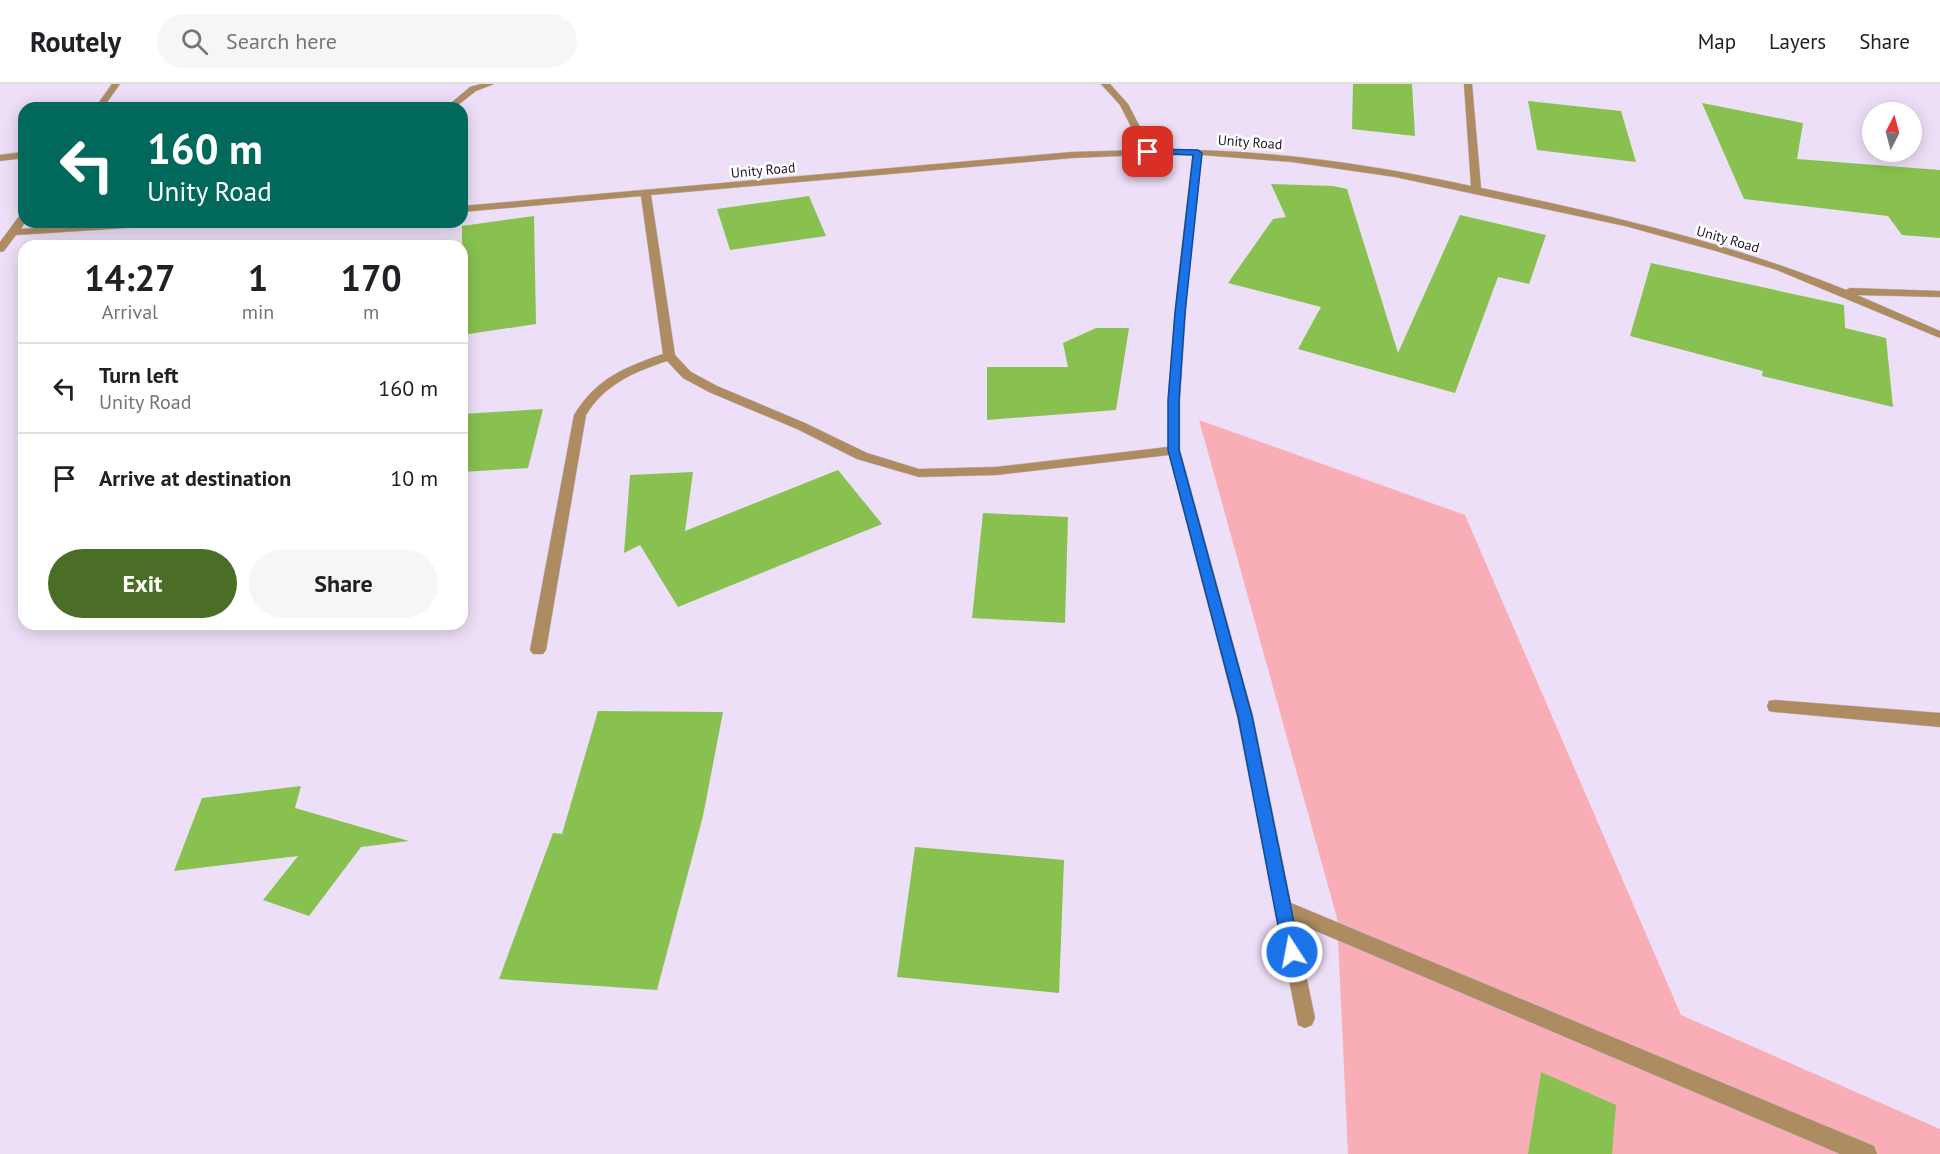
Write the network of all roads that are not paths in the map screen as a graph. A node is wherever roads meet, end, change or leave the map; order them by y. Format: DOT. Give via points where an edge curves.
graph roads {
  1 [pos="116,84"];
  2 [pos="490,84"];
  3 [pos="1105,84"];
  4 [pos="1468,84"];
  5 [pos="103,102"];
  6 [pos="457,102"];
  7 [pos="1148,152"];
  8 [pos="1198,153"];
  9 [pos="18,156"];
  10 [pos="0,158"];
  11 [pos="1476,189"];
  12 [pos="646,195"];
  13 [pos="468,210"];
  14 [pos="18,226"];
  15 [pos="78,228"];
  16 [pos="14,232"];
  17 [pos="0,249"];
  18 [pos="1841,291"];
  19 [pos="1940,294"];
  20 [pos="1940,335"];
  21 [pos="669,356"];
  22 [pos="1174,450"];
  23 [pos="538,650"];
  24 [pos="1775,706"];
  25 [pos="1940,720"];
  26 [pos="1283,908"];
  27 [pos="1305,1018"];
  28 [pos="1866,1154"];
  1 -- 5 [label="street"];
  2 -- 6 [label="street" via="473,89"];
  3 -- 7 [label="street" via="1124,104"];
  4 -- 11 [label="street"];
  7 -- 8 [label="street, Unity Road"];
  7 -- 12 [label="street, Unity Road" via="988,161"];
  8 -- 11 [label="street, Unity Road" via="1323,163"];
  8 -- 22 [label="street" via="1180,313"];
  9 -- 10 [label="street"];
  11 -- 18 [label="street, Unity Road" via="1735,254"];
  12 -- 13 [label="street, Unity Road"];
  12 -- 21 [label="street"];
  14 -- 16 [label="street"];
  15 -- 16 [label="street"];
  16 -- 17 [label="street"];
  18 -- 19 [label="street"];
  18 -- 20 [label="street, Unity Road"];
  21 -- 22 [label="street" via="687,375 713,389 862,456 919,473 996,471"];
  21 -- 23 [label="street" via="604,384 588,399 580,415"];
  22 -- 26 [label="street" via="1245,716"];
  24 -- 25 [label="street"];
  26 -- 27 [label="street"];
  26 -- 28 [label="street"];
}
